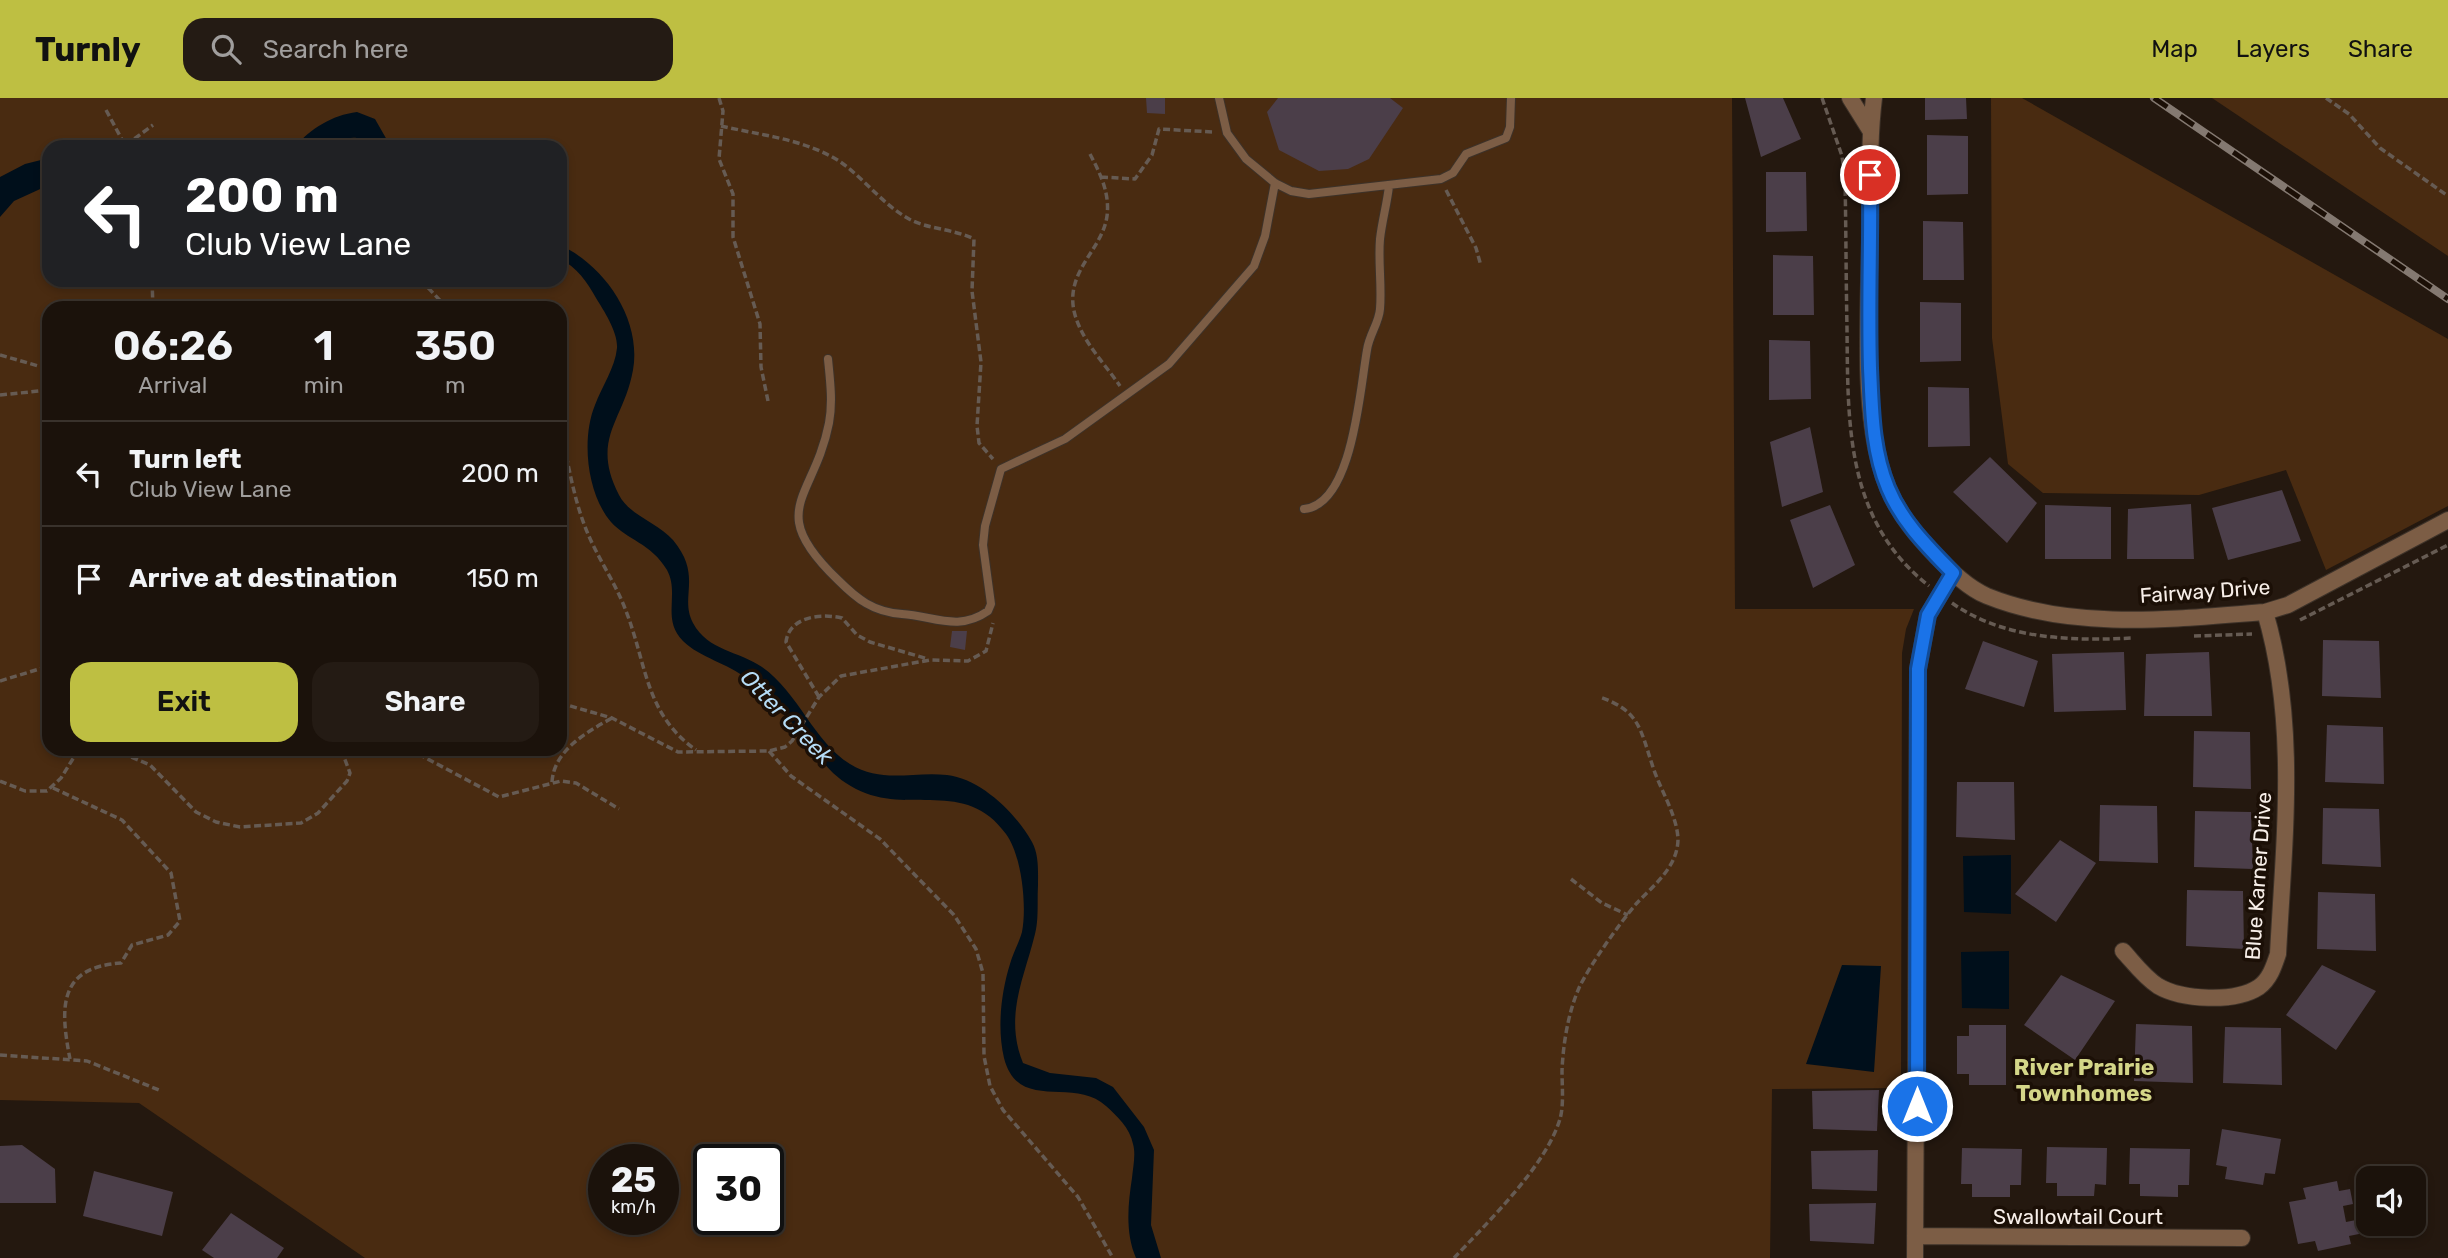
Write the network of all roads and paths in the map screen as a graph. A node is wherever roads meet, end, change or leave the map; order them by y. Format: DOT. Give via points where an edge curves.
graph roads {
  1 [pos="719,98"];
  2 [pos="1219,98"];
  3 [pos="1511,98"];
  4 [pos="1822,98"];
  5 [pos="1850,98"];
  6 [pos="1874,98"];
  7 [pos="2326,98"];
  8 [pos="106,110"];
  9 [pos="153,125"];
  10 [pos="722,126"];
  11 [pos="1870,130"];
  12 [pos="1227,133"];
  13 [pos="123,140"];
  14 [pos="134,140"];
  15 [pos="1090,154"];
  16 [pos="1101,177"];
  17 [pos="1441,178"];
  18 [pos="1275,183"];
  19 [pos="1389,186"];
  20 [pos="2448,196"];
  21 [pos="1481,266"];
  22 [pos="428,287"];
  23 [pos="440,301"];
  24 [pos="0,355"];
  25 [pos="828,359"];
  26 [pos="42,367"];
  27 [pos="42,391"];
  28 [pos="0,394"];
  29 [pos="1125,394"];
  30 [pos="768,401"];
  31 [pos="567,456"];
  32 [pos="1001,469"];
  33 [pos="1304,509"];
  34 [pos="2448,520"];
  35 [pos="2448,545"];
  36 [pos="1953,573"];
  37 [pos="1939,594"];
  38 [pos="988,611"];
  39 [pos="2265,612"];
  40 [pos="2271,629"];
  41 [pos="2182,637"];
  42 [pos="2143,638"];
  43 [pos="930,660"];
  44 [pos="42,668"];
  45 [pos="0,681"];
  46 [pos="819,697"];
  47 [pos="1601,697"];
  48 [pos="567,705"];
  49 [pos="612,718"];
  50 [pos="567,750"];
  51 [pos="769,751"];
  52 [pos="697,752"];
  53 [pos="74,756"];
  54 [pos="129,756"];
  55 [pos="343,756"];
  56 [pos="422,756"];
  57 [pos="562,756"];
  58 [pos="0,781"];
  59 [pos="552,783"];
  60 [pos="53,788"];
  61 [pos="619,809"];
  62 [pos="1571,878"];
  63 [pos="1629,915"];
  64 [pos="2123,951"];
  65 [pos="0,1055"];
  66 [pos="70,1059"];
  67 [pos="159,1090"];
  68 [pos="1915,1236"];
  69 [pos="2242,1238"];
  70 [pos="1113,1258"];
  71 [pos="1454,1258"];
  72 [pos="1915,1258"];
  1 -- 10 [label="path"];
  2 -- 12 [label="lane"];
  3 -- 17 [label="lane" via="1506,138 1466,154 1453,173"];
  4 -- 37 [label="path" via="1845,179 1850,446 1861,489 1880,528 1903,560"];
  5 -- 11 [label="street"];
  6 -- 11 [label="street, Fairway Drive"];
  7 -- 20 [label="path" via="2349,114 2380,148"];
  8 -- 13 [label="path"];
  9 -- 14 [label="path"];
  10 -- 30 [label="path" via="719,159 733,194 733,237 760,324"];
  10 -- 32 [label="path" via="793,141 822,153 855,173 912,221 957,230 974,239 972,291 981,362 977,426 979,443"];
  11 -- 36 [label="street, Fairway Drive" via="1874,441 1881,470 1901,513"];
  12 -- 16 [label="path" via="1159,129 1152,155 1135,179"];
  12 -- 18 [label="lane" via="1246,159"];
  15 -- 16 [label="path"];
  16 -- 29 [label="path" via="1107,218 1078,273 1074,310 1080,328"];
  17 -- 19 [label="lane"];
  17 -- 21 [label="path"];
  18 -- 19 [label="lane" via="1309,194"];
  18 -- 29 [label="lane" via="1254,266 1169,364"];
  19 -- 33 [label="lane" via="1380,237 1380,310 1367,347 1346,459 1323,503"];
  22 -- 23 [label="path"];
  24 -- 26 [label="path"];
  25 -- 38 [label="lane" via="829,423 798,512 804,543 849,591 874,609 956,624"];
  27 -- 28 [label="path"];
  29 -- 32 [label="lane" via="1065,439"];
  31 -- 52 [label="path" via="579,510 625,608 655,705 676,736"];
  32 -- 38 [label="lane" via="984,536 991,589"];
  34 -- 39 [label="street, Fairway Drive" via="2288,605"];
  35 -- 40 [label="path" via="2314,614"];
  36 -- 37 [label="street"];
  36 -- 39 [label="street, Fairway Drive" via="1984,595 2067,617"];
  37 -- 42 [label="path" via="2000,625 2035,635 2076,640"];
  37 -- 68 [label="street" via="1928,615 1918,669"];
  38 -- 43 [label="path" via="993,622 990,643 978,657 957,662"];
  39 -- 40 [label="street, Blue Karner Drive"];
  40 -- 41 [label="path"];
  40 -- 64 [label="street, Blue Karner Drive" via="2286,744 2287,800 2278,954 2272,973 2244,994 2181,994 2159,986"];
  43 -- 46 [label="path" via="849,673 832,682"];
  43 -- 46 [label="path" via="870,642 842,618 800,621 790,628 786,642"];
  44 -- 45 [label="path"];
  46 -- 51 [label="path" via="792,741"];
  47 -- 63 [label="path" via="1622,705 1638,720 1678,840 1675,858"];
  48 -- 49 [label="path"];
  49 -- 50 [label="path"];
  49 -- 52 [label="path" via="669,750"];
  51 -- 52 [label="path"];
  51 -- 70 [label="path" via="790,776 880,839 954,915 976,949 984,973 984,1056 990,1086 1017,1128 1078,1197"];
  53 -- 60 [label="path"];
  54 -- 55 [label="path" via="150,765 196,812 240,827 301,823 318,813 347,781"];
  56 -- 59 [label="path" via="499,797"];
  57 -- 59 [label="path"];
  58 -- 60 [label="path" via="25,791"];
  59 -- 61 [label="path" via="576,783"];
  60 -- 66 [label="path" via="122,820 171,873 180,921 169,935 132,945 121,963 97,964 83,971 65,1002 62,1020"];
  62 -- 63 [label="path" via="1602,902"];
  63 -- 71 [label="path" via="1579,988 1563,1053 1560,1119 1527,1179"];
  65 -- 66 [label="path"];
  66 -- 67 [label="path" via="87,1061"];
  68 -- 69 [label="street, Swallowtail Court"];
  68 -- 72 [label="street"];
}
